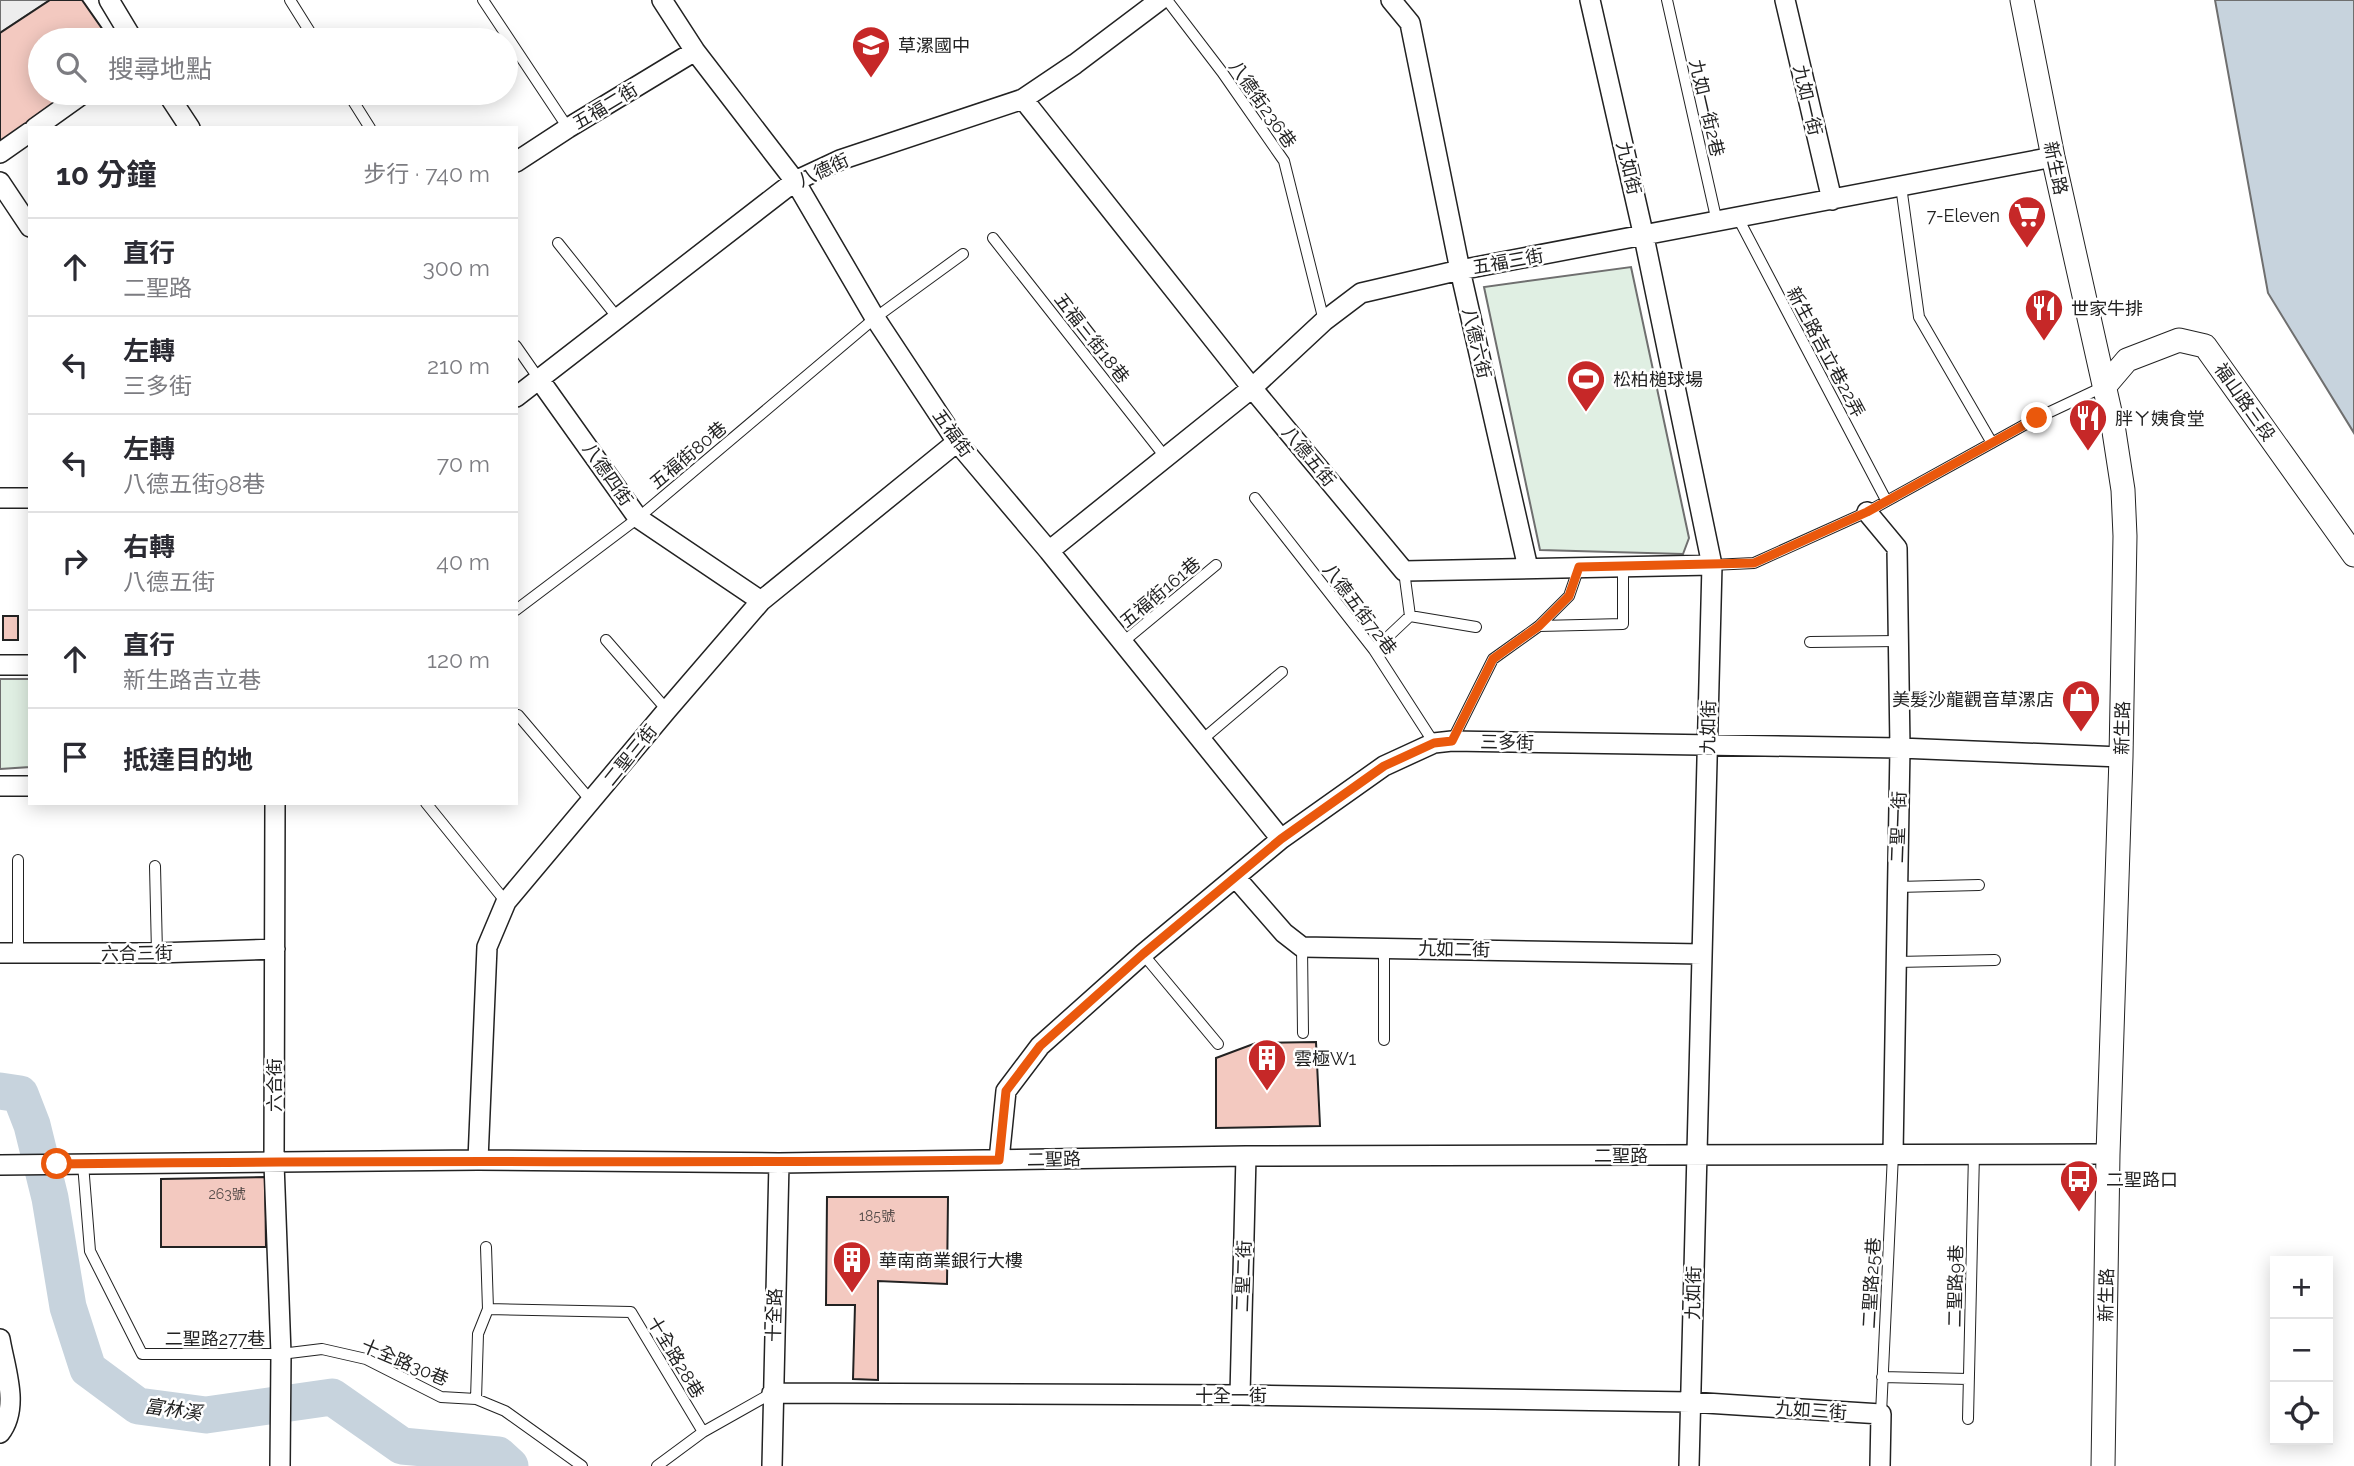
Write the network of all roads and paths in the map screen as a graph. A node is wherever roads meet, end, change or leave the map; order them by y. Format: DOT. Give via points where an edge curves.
graph roads {
  1 [pos="109,0"];
  2 [pos="290,0"];
  3 [pos="483,0"];
  4 [pos="662,0"];
  5 [pos="1160,0"];
  6 [pos="1167,0"];
  7 [pos="1391,0"];
  8 [pos="1590,0"];
  9 [pos="1667,0"];
  10 [pos="1785,0"];
  11 [pos="2022,0"];
  12 [pos="126,28"];
  13 [pos="308,28"];
  14 [pos="502,28"];
  15 [pos="695,51"];
  16 [pos="518,53"];
  17 [pos="1023,99"];
  18 [pos="67,105"];
  19 [pos="175,105"];
  20 [pos="356,105"];
  21 [pos="38,126"];
  22 [pos="189,126"];
  23 [pos="369,126"];
  24 [pos="568,128"];
  25 [pos="28,133"];
  26 [pos="0,153"];
  27 [pos="2053,157"];
  28 [pos="518,161"];
  29 [pos="794,181"];
  30 [pos="0,182"];
  31 [pos="1901,187"];
  32 [pos="1832,200"];
  33 [pos="1738,218"];
  34 [pos="1717,222"];
  35 [pos="28,224"];
  36 [pos="1644,237"];
  37 [pos="993,238"];
  38 [pos="558,243"];
  39 [pos="963,254"];
  40 [pos="1460,270"];
  41 [pos="617,317"];
  42 [pos="875,318"];
  43 [pos="1324,321"];
  44 [pos="518,349"];
  45 [pos="539,379"];
  46 [pos="2104,387"];
  47 [pos="1252,388"];
  48 [pos="518,395"];
  49 [pos="957,442"];
  50 [pos="1992,443"];
  51 [pos="1167,458"];
  52 [pos="0,498"];
  53 [pos="28,498"];
  54 [pos="1255,498"];
  55 [pos="1886,500"];
  56 [pos="1867,512"];
  57 [pos="638,518"];
  58 [pos="1049,551"];
  59 [pos="2354,555"];
  60 [pos="1216,565"];
  61 [pos="1712,565"];
  62 [pos="1623,566"];
  63 [pos="1579,567"];
  64 [pos="1528,568"];
  65 [pos="1404,571"];
  66 [pos="761,601"];
  67 [pos="518,608"];
  68 [pos="1410,616"];
  69 [pos="1539,626"];
  70 [pos="1476,627"];
  71 [pos="606,640"];
  72 [pos="1898,641"];
  73 [pos="1124,642"];
  74 [pos="1810,642"];
  75 [pos="1374,650"];
  76 [pos="0,665"];
  77 [pos="28,665"];
  78 [pos="1282,672"];
  79 [pos="667,710"];
  80 [pos="519,715"];
  81 [pos="1203,739"];
  82 [pos="1443,742"];
  83 [pos="1707,746"];
  84 [pos="1900,748"];
  85 [pos="2121,757"];
  86 [pos="0,786"];
  87 [pos="28,786"];
  88 [pos="592,802"];
  89 [pos="275,805"];
  90 [pos="428,805"];
  91 [pos="1281,839"];
  92 [pos="18,860"];
  93 [pos="155,866"];
  94 [pos="1236,878"];
  95 [pos="1979,885"];
  96 [pos="1896,887"];
  97 [pos="506,902"];
  98 [pos="1301,947"];
  99 [pos="1384,947"];
  100 [pos="275,949"];
  101 [pos="9,953"];
  102 [pos="157,953"];
  103 [pos="1143,954"];
  104 [pos="1702,954"];
  105 [pos="1995,960"];
  106 [pos="1895,962"];
  107 [pos="1303,1033"];
  108 [pos="1384,1040"];
  109 [pos="1218,1044"];
  110 [pos="1974,1153"];
  111 [pos="1893,1154"];
  112 [pos="2108,1154"];
  113 [pos="1696,1155"];
  114 [pos="1246,1156"];
  115 [pos="478,1160"];
  116 [pos="999,1160"];
  117 [pos="83,1163"];
  118 [pos="274,1163"];
  119 [pos="779,1163"];
  120 [pos="0,1165"];
  121 [pos="486,1247"];
  122 [pos="488,1309"];
  123 [pos="0,1339"];
  124 [pos="281,1360"];
  125 [pos="1882,1377"];
  126 [pos="1968,1379"];
  127 [pos="772,1393"];
  128 [pos="1240,1395"];
  129 [pos="476,1399"];
  130 [pos="1690,1402"];
  131 [pos="1881,1414"];
  132 [pos="1968,1419"];
  133 [pos="703,1432"];
  134 [pos="0,1433"];
  135 [pos="280,1466"];
  136 [pos="582,1466"];
  137 [pos="657,1466"];
  138 [pos="772,1466"];
  139 [pos="1689,1466"];
  140 [pos="1880,1466"];
  141 [pos="2103,1466"];
  1 -- 12 [label="street"];
  2 -- 13 [label="lane"];
  3 -- 14 [label="lane"];
  4 -- 15 [label="street, 五福街"];
  5 -- 17 [label="street, 八德街"];
  6 -- 43 [label="lane, 八德街236巷" via="1284,161"];
  7 -- 40 [label="street, 八德六街" via="1410,23"];
  8 -- 36 [label="street, 九如街"];
  9 -- 34 [label="lane, 九如一街2巷"];
  10 -- 32 [label="street, 九如一街"];
  11 -- 27 [label="street, 新生路"];
  15 -- 24 [label="street, 五福二街"];
  15 -- 29 [label="street, 五福街"];
  16 -- 24 [label="lane"];
  17 -- 29 [label="street, 八德街" via="840,160"];
  17 -- 47 [label="street, 八德五街"];
  18 -- 21 [label="street"];
  19 -- 22 [label="street"];
  20 -- 23 [label="lane"];
  24 -- 28 [label="street, 五福二街"];
  25 -- 26 [label="street"];
  27 -- 31 [label="street, 五福三街"];
  27 -- 46 [label="street, 新生路"];
  29 -- 41 [label="street, 八德街"];
  29 -- 42 [label="street, 五福街"];
  30 -- 35 [label="street"];
  31 -- 32 [label="street, 五福三街"];
  31 -- 50 [label="lane" via="1919,317"];
  32 -- 33 [label="street, 五福三街"];
  33 -- 34 [label="street, 五福三街"];
  33 -- 55 [label="lane, 新生路吉立巷22弄"];
  34 -- 36 [label="street, 五福三街"];
  36 -- 40 [label="street, 五福三街"];
  36 -- 61 [label="street, 九如街"];
  37 -- 51 [label="lane, 五福三街18巷"];
  38 -- 41 [label="lane"];
  39 -- 42 [label="lane, 五福街80巷"];
  40 -- 43 [label="street, 五福三街" via="1361,293"];
  40 -- 64 [label="street, 八德六街"];
  41 -- 45 [label="street, 八德街"];
  42 -- 49 [label="street, 五福街"];
  42 -- 57 [label="lane, 五福街80巷"];
  43 -- 47 [label="street, 五福三街"];
  44 -- 45 [label="lane"];
  45 -- 48 [label="street, 八德街"];
  45 -- 57 [label="street, 八德四街"];
  46 -- 50 [label="lane"];
  46 -- 59 [label="street, 福山路三段" via="2127,360 2179,340 2204,346"];
  46 -- 85 [label="street, 新生路" via="2123,489 2126,536"];
  47 -- 51 [label="street, 五福三街"];
  47 -- 65 [label="street, 八德五街"];
  49 -- 58 [label="street, 五福街"];
  49 -- 66 [label="street, 二聖三街"];
  50 -- 55 [label="lane"];
  51 -- 58 [label="street, 五福三街"];
  52 -- 53 [label="street"];
  54 -- 75 [label="lane, 八德五街72巷"];
  55 -- 56 [label="lane"];
  56 -- 61 [label="lane" via="1754,563"];
  56 -- 72 [label="street, 二聖一街" via="1897,548"];
  57 -- 66 [label="street, 八德四街"];
  57 -- 67 [label="lane, 五福街80巷"];
  58 -- 73 [label="street, 五福街"];
  60 -- 73 [label="lane, 五福街161巷"];
  61 -- 62 [label="street"];
  61 -- 83 [label="street, 九如街"];
  62 -- 63 [label="street"];
  62 -- 69 [label="lane" via="1623,624"];
  63 -- 64 [label="street"];
  63 -- 69 [label="lane" via="1569,596"];
  64 -- 65 [label="street"];
  65 -- 68 [label="lane"];
  66 -- 79 [label="street, 二聖三街"];
  68 -- 70 [label="lane"];
  68 -- 75 [label="lane"];
  69 -- 82 [label="lane" via="1493,659"];
  71 -- 79 [label="lane"];
  72 -- 74 [label="lane"];
  72 -- 84 [label="street, 二聖一街"];
  73 -- 81 [label="street, 五福街"];
  75 -- 82 [label="lane, 八德五街72巷"];
  76 -- 77 [label="street"];
  78 -- 81 [label="lane"];
  79 -- 88 [label="street, 二聖三街"];
  80 -- 88 [label="lane"];
  81 -- 91 [label="street, 五福街"];
  82 -- 83 [label="street, 三多街"];
  82 -- 91 [label="street, 三多街" via="1384,766"];
  83 -- 84 [label="street, 三多街"];
  83 -- 104 [label="street, 九如街"];
  84 -- 85 [label="street, 三多街"];
  84 -- 96 [label="street, 二聖一街"];
  85 -- 112 [label="street, 新生路"];
  86 -- 87 [label="street"];
  88 -- 97 [label="street, 二聖三街"];
  89 -- 100 [label="street, 六合街"];
  90 -- 97 [label="lane"];
  91 -- 94 [label="street, 三多街"];
  92 -- 101 [label="lane"];
  93 -- 102 [label="lane"];
  94 -- 98 [label="street"];
  94 -- 103 [label="street, 三多街"];
  95 -- 96 [label="lane"];
  96 -- 106 [label="street, 二聖一街"];
  97 -- 115 [label="street, 二聖三街" via="487,947"];
  98 -- 99 [label="street, 九如二街"];
  98 -- 107 [label="lane"];
  99 -- 104 [label="street, 九如二街"];
  99 -- 108 [label="lane"];
  100 -- 102 [label="street, 六合三街"];
  100 -- 118 [label="street, 六合街"];
  101 -- 102 [label="street, 六合三街"];
  103 -- 109 [label="lane"];
  103 -- 116 [label="street, 三多街" via="1040,1046 1006,1091"];
  104 -- 113 [label="street, 九如街"];
  105 -- 106 [label="lane"];
  106 -- 111 [label="street, 二聖一街"];
  110 -- 111 [label="street, 二聖路"];
  110 -- 112 [label="street, 二聖路"];
  110 -- 126 [label="lane, 二聖路9巷"];
  111 -- 113 [label="street, 二聖路"];
  111 -- 125 [label="lane, 二聖路25巷"];
  112 -- 141 [label="street, 新生路"];
  113 -- 114 [label="street, 二聖路"];
  113 -- 130 [label="street, 九如街"];
  114 -- 116 [label="street, 二聖路"];
  114 -- 128 [label="street, 二聖二街"];
  115 -- 118 [label="street, 二聖路"];
  115 -- 119 [label="street, 二聖路"];
  116 -- 119 [label="street, 二聖路"];
  117 -- 118 [label="street, 二聖路"];
  117 -- 120 [label="street, 二聖路"];
  117 -- 124 [label="lane, 二聖路277巷" via="90,1251 142,1354"];
  118 -- 124 [label="street, 六合街"];
  119 -- 127 [label="street, 十全路"];
  121 -- 122 [label="lane"];
  122 -- 129 [label="lane" via="478,1334"];
  122 -- 133 [label="lane, 十全路28巷" via="631,1312"];
  123 -- 134 [label="street" via="11,1400 9,1419"];
  124 -- 129 [label="lane, 十全路30巷" via="322,1349 366,1359 441,1397"];
  124 -- 135 [label="street, 六合街"];
  125 -- 126 [label="lane"];
  125 -- 131 [label="lane, 二聖路25巷"];
  126 -- 132 [label="lane, 二聖路9巷"];
  127 -- 128 [label="street, 十全一街"];
  127 -- 133 [label="lane"];
  127 -- 138 [label="street, 十全路"];
  128 -- 130 [label="street, 十全一街"];
  129 -- 136 [label="lane, 十全路30巷" via="505,1411"];
  130 -- 131 [label="street, 九如三街"];
  130 -- 139 [label="street, 九如街"];
  131 -- 140 [label="street"];
  133 -- 137 [label="lane"];
}
